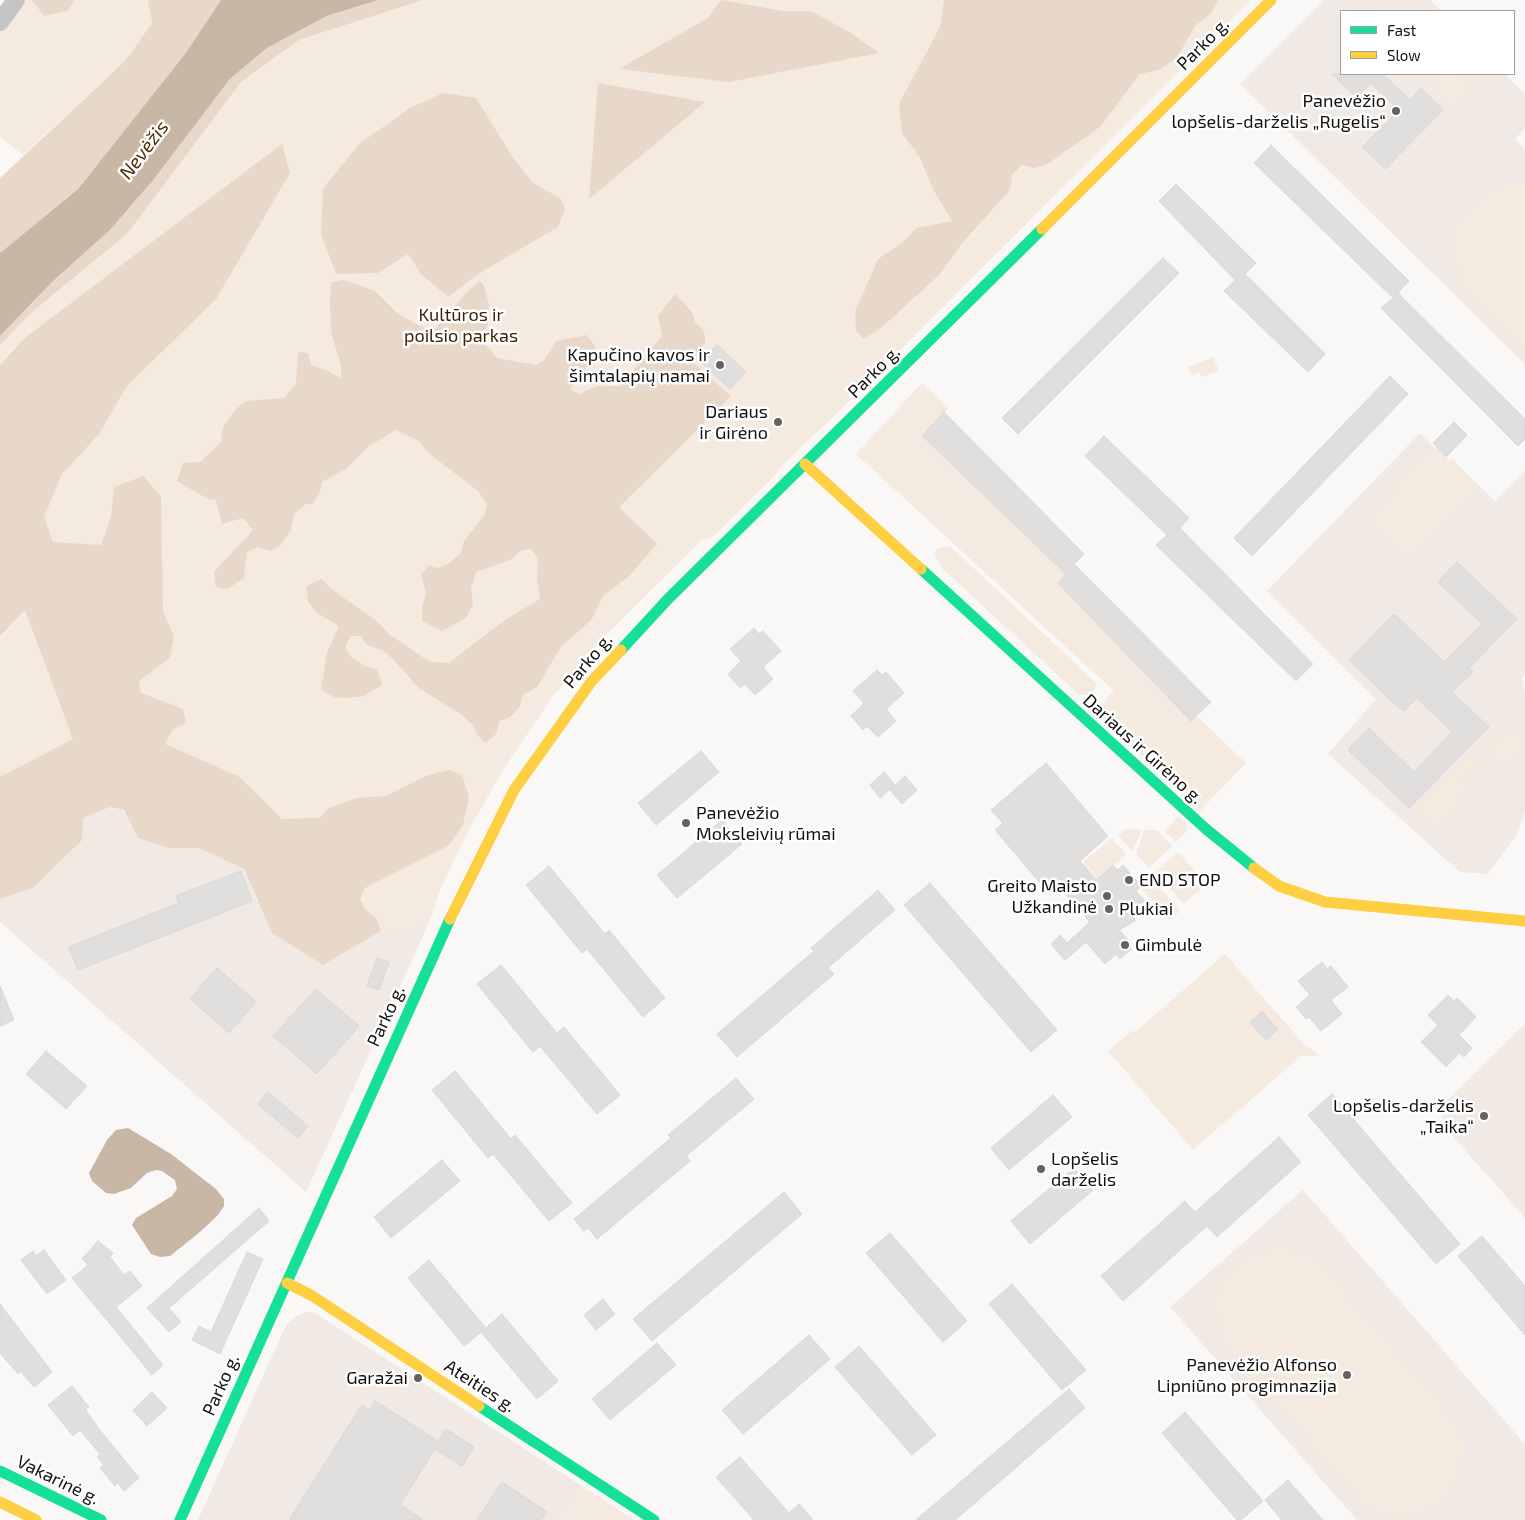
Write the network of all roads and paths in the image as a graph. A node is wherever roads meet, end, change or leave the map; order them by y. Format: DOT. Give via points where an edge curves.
graph roads {
  1 [pos="16,0"];
  2 [pos="1272,0"];
  3 [pos="0,22"];
  4 [pos="805,464"];
  5 [pos="1525,921"];
  6 [pos="287,1283"];
  7 [pos="0,1471"];
  8 [pos="0,1502"];
  9 [pos="36,1520"];
  10 [pos="101,1520"];
  11 [pos="180,1520"];
  12 [pos="654,1520"];
  1 -- 3 [label="street"];
  2 -- 4 [label="main road, Parko g."];
  4 -- 5 [label="main road, Dariaus ir Girėno g." via="1206,829 1279,886 1325,902"];
  4 -- 6 [label="main road, Parko g." via="668,598 591,682 514,790 411,1002"];
  6 -- 11 [label="main road, Parko g."];
  6 -- 12 [label="main road, Ateities g." via="311,1295"];
  7 -- 10 [label="main road, Vakarinė g."];
  8 -- 9 [label="main road"];
}
